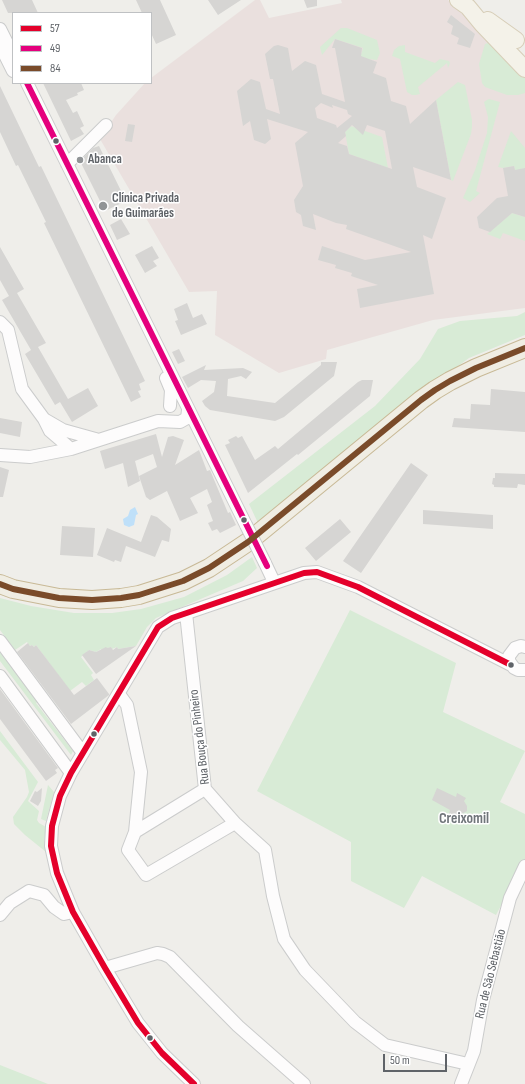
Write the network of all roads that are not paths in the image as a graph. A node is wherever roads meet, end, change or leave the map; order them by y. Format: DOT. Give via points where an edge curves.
graph roads {
  1 [pos="463,4"];
  2 [pos="0,29"];
  3 [pos="497,40"];
  4 [pos="521,40"];
  5 [pos="0,45"];
  6 [pos="12,53"];
  7 [pos="525,68"];
  8 [pos="12,69"];
  9 [pos="19,84"];
  10 [pos="27,84"];
  11 [pos="106,125"];
  12 [pos="67,164"];
  13 [pos="0,322"];
  14 [pos="525,348"];
  15 [pos="525,358"];
  16 [pos="169,408"];
  17 [pos="188,408"];
  18 [pos="44,419"];
  19 [pos="158,421"];
  20 [pos="178,422"];
  21 [pos="198,429"];
  22 [pos="63,430"];
  23 [pos="100,440"];
  24 [pos="71,449"];
  25 [pos="0,455"];
  26 [pos="274,582"];
  27 [pos="0,584"];
  28 [pos="0,594"];
  29 [pos="186,613"];
  30 [pos="0,641"];
  31 [pos="520,648"];
  32 [pos="488,652"];
  33 [pos="518,668"];
  34 [pos="0,676"];
  35 [pos="525,681"];
  36 [pos="119,694"];
  37 [pos="83,753"];
  38 [pos="72,772"];
  39 [pos="205,789"];
  40 [pos="235,823"];
  41 [pos="135,832"];
  42 [pos="525,866"];
  43 [pos="73,912"];
  44 [pos="0,915"];
  45 [pos="105,968"];
  46 [pos="468,1064"];
  47 [pos="194,1084"];
  48 [pos="304,1084"];
  49 [pos="461,1084"];
  1 -- 3 [label="main road"];
  1 -- 4 [label="main road"];
  2 -- 6 [label="street"];
  3 -- 4 [label="main road"];
  3 -- 7 [label="main road"];
  5 -- 8 [label="street"];
  9 -- 16 [label="street" via="171,390"];
  10 -- 12 [label="street"];
  11 -- 12 [label="street"];
  12 -- 17 [label="street"];
  13 -- 18 [label="street" via="8,330 22,389"];
  14 -- 27 [label="highway" via="466,372 435,390 248,542 209,568 183,581 139,595 92,600 59,598"];
  15 -- 28 [label="highway" via="479,376 441,398 251,552 185,590 147,602 91,609 44,604"];
  16 -- 17 [label="street" via="173,403 180,402"];
  16 -- 19 [label="street"];
  16 -- 20 [label="street" via="169,417"];
  17 -- 20 [label="street" via="187,418"];
  17 -- 21 [label="street"];
  18 -- 22 [label="street"];
  18 -- 24 [label="street" via="50,431"];
  19 -- 20 [label="street"];
  19 -- 23 [label="street"];
  20 -- 21 [label="street"];
  21 -- 26 [label="street, bridge"];
  22 -- 23 [label="street"];
  22 -- 24 [label="street"];
  23 -- 24 [label="street"];
  24 -- 25 [label="street" via="30,457"];
  26 -- 29 [label="street"];
  26 -- 32 [label="street" via="317,572 358,587"];
  29 -- 36 [label="street" via="172,618 158,628"];
  29 -- 39 [label="street, Rua Bouça do Pinheiro"];
  30 -- 37 [label="street"];
  31 -- 32 [label="street"];
  31 -- 33 [label="street" via="509,656"];
  32 -- 33 [label="street"];
  33 -- 35 [label="street"];
  34 -- 38 [label="street"];
  36 -- 37 [label="street"];
  36 -- 41 [label="street" via="127,706 141,772"];
  37 -- 38 [label="street"];
  38 -- 43 [label="street" via="60,796 52,826 51,846 57,874"];
  39 -- 40 [label="street, Rua Bouça do Pinheiro"];
  39 -- 41 [label="street"];
  40 -- 41 [label="street" via="146,875 128,850"];
  40 -- 46 [label="street, Rua Bouça do Pinheiro" via="265,850 284,939 305,970 355,1022 384,1045"];
  42 -- 46 [label="street, Rua de São Sebastião" via="510,898 483,1000 474,1051"];
  43 -- 44 [label="street" via="64,914 44,895 29,891 10,903"];
  43 -- 45 [label="street"];
  45 -- 47 [label="street" via="138,1023 162,1053"];
  45 -- 48 [label="street" via="157,953 170,957 238,1026"];
  46 -- 49 [label="street, Rua de São Sebastião"];
}
